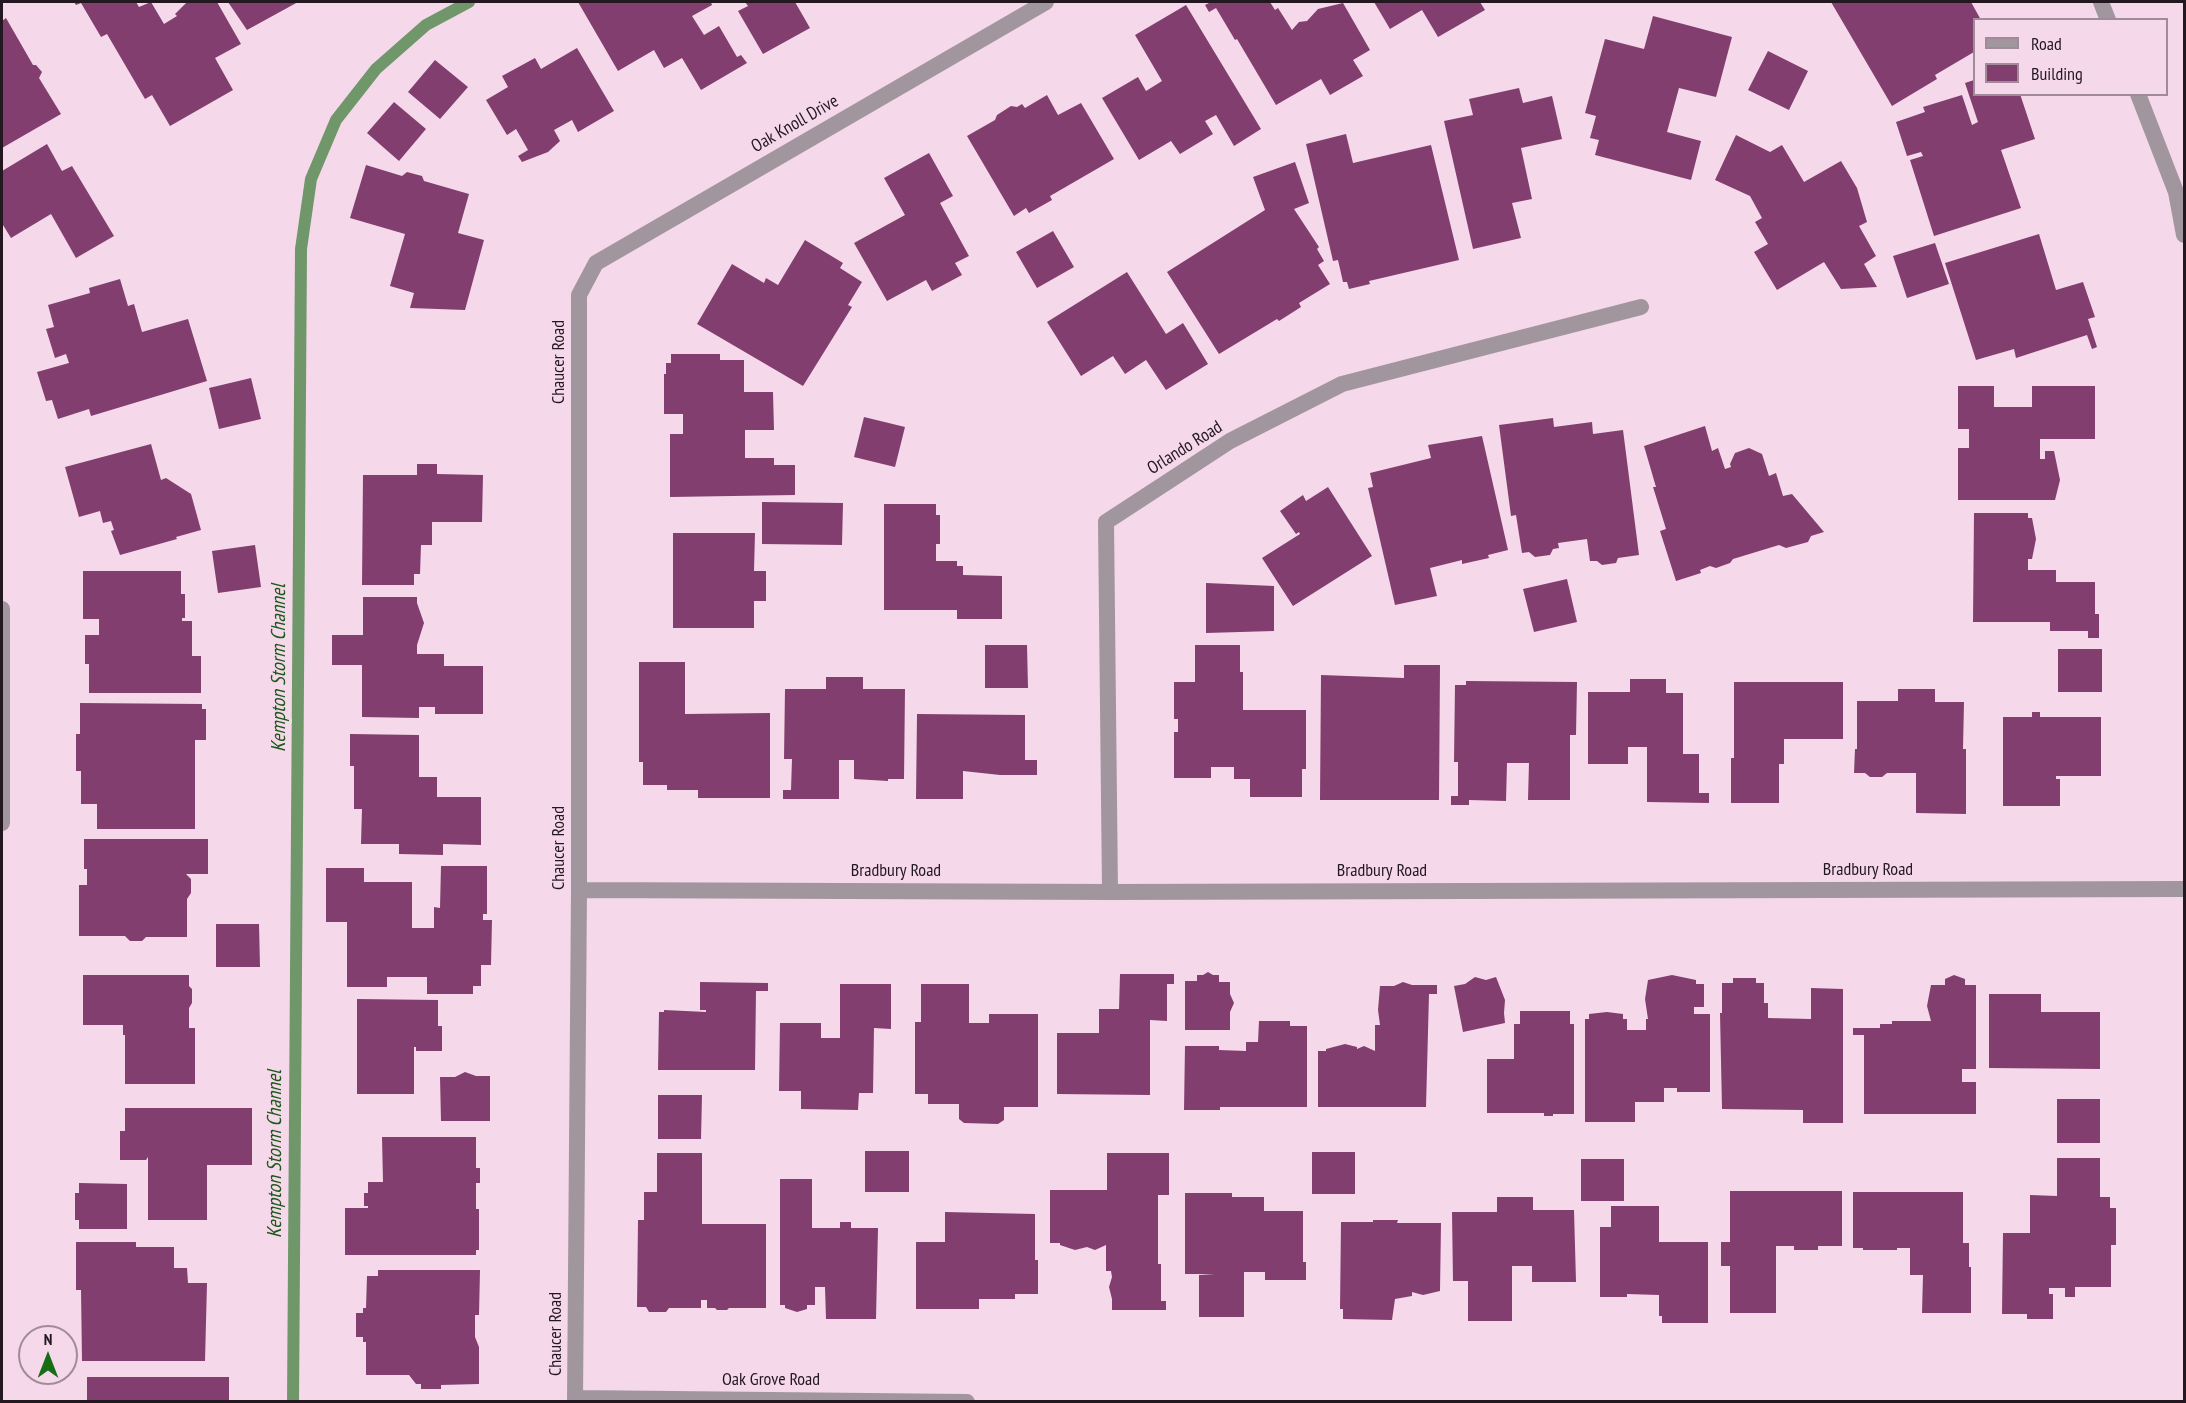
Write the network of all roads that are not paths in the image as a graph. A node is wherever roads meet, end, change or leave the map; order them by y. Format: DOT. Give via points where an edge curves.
graph roads {
  1 [pos="1046,2"];
  2 [pos="2101,2"];
  3 [pos="2107,18"];
  4 [pos="2139,96"];
  5 [pos="2184,235"];
  6 [pos="579,295"];
  7 [pos="1641,308"];
  8 [pos="2,609"];
  9 [pos="2,746"];
  10 [pos="2,823"];
  11 [pos="2184,889"];
  12 [pos="579,890"];
  13 [pos="1110,892"];
  14 [pos="575,1400"];
  15 [pos="967,1401"];
  1 -- 6 [label="street, Oak Knoll Drive" via="596,263"];
  2 -- 3 [label="street"];
  4 -- 5 [label="street" via="2176,192"];
  6 -- 12 [label="street, Chaucer Road"];
  7 -- 13 [label="street, Orlando Road" via="1342,384 1230,441 1106,522"];
  8 -- 9 [label="street"];
  9 -- 10 [label="street"];
  11 -- 13 [label="street, Bradbury Road"];
  12 -- 13 [label="street, Bradbury Road"];
  12 -- 14 [label="street, Chaucer Road"];
  14 -- 15 [label="street, Oak Grove Road"];
}
